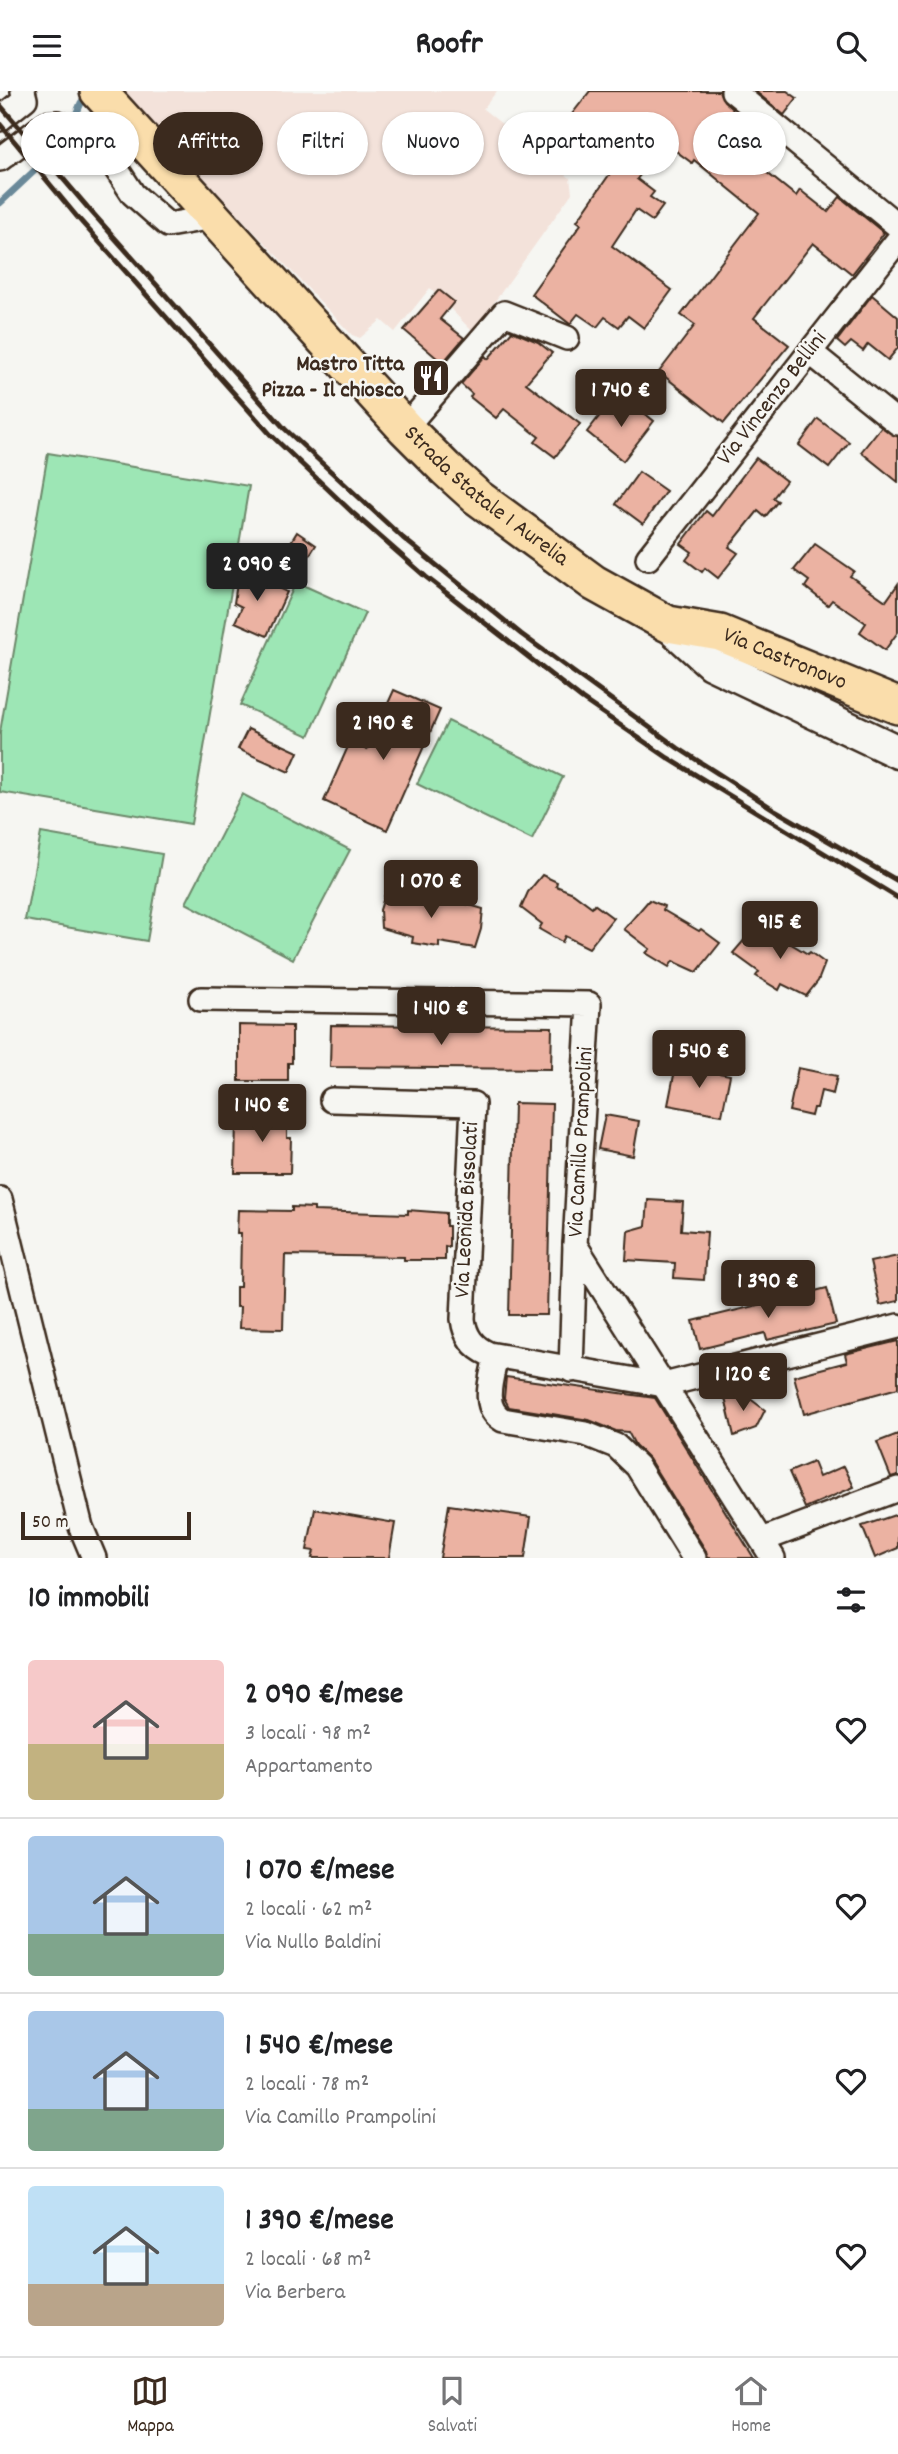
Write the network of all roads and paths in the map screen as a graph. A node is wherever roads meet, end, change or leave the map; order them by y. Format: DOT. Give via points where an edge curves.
graph roads {
  1 [pos="23,91"];
  2 [pos="98,91"];
  3 [pos="733,91"];
  4 [pos="0,119"];
  5 [pos="0,159"];
  6 [pos="213,217"];
  7 [pos="898,226"];
  8 [pos="898,240"];
  9 [pos="567,338"];
  10 [pos="810,352"];
  11 [pos="898,423"];
  12 [pos="405,428"];
  13 [pos="648,558"];
  14 [pos="668,624"];
  15 [pos="898,706"];
  16 [pos="898,752"];
  17 [pos="201,999"];
  18 [pos="332,1100"];
  19 [pos="0,1199"];
  20 [pos="575,1245"];
  21 [pos="898,1326"];
  22 [pos="496,1356"];
  23 [pos="571,1370"];
  24 [pos="664,1385"];
  25 [pos="898,1489"];
  26 [pos="768,1549"];
  27 [pos="93,1558"];
  28 [pos="694,1558"];
  1 -- 4 [label="street" via="24,99"];
  2 -- 6 [label="main road, Strada Statale 1 Aurelia"];
  3 -- 7 [label="street"];
  5 -- 6 [label="street" via="46,124 58,123 95,141 133,194 168,225"];
  6 -- 12 [label="main road, Strada Statale 1 Aurelia"];
  8 -- 10 [label="street, Via Vincenzo Bellini"];
  9 -- 12 [label="street" via="504,313"];
  10 -- 11 [label="street"];
  10 -- 13 [label="street, Via Vincenzo Bellini"];
  12 -- 14 [label="main road, Strada Statale 1 Aurelia" via="510,523 594,583"];
  14 -- 15 [label="main road, Via Castronovo" via="720,633"];
  14 -- 16 [label="main road" via="711,663"];
  17 -- 20 [label="street, Via Camillo Prampolini" via="589,1004"];
  18 -- 22 [label="street, Via Leonida Bissolati" via="473,1104 463,1319 472,1343"];
  19 -- 27 [label="street" via="81,1527"];
  20 -- 23 [label="street"];
  20 -- 24 [label="street, Via Camillo Prampolini"];
  21 -- 24 [label="street"];
  22 -- 23 [label="street"];
  22 -- 28 [label="street" via="489,1402 493,1412 503,1420 586,1434 617,1446 637,1466"];
  23 -- 24 [label="street"];
  24 -- 26 [label="street, Via Camillo Prampolini"];
  25 -- 26 [label="street"];
}
